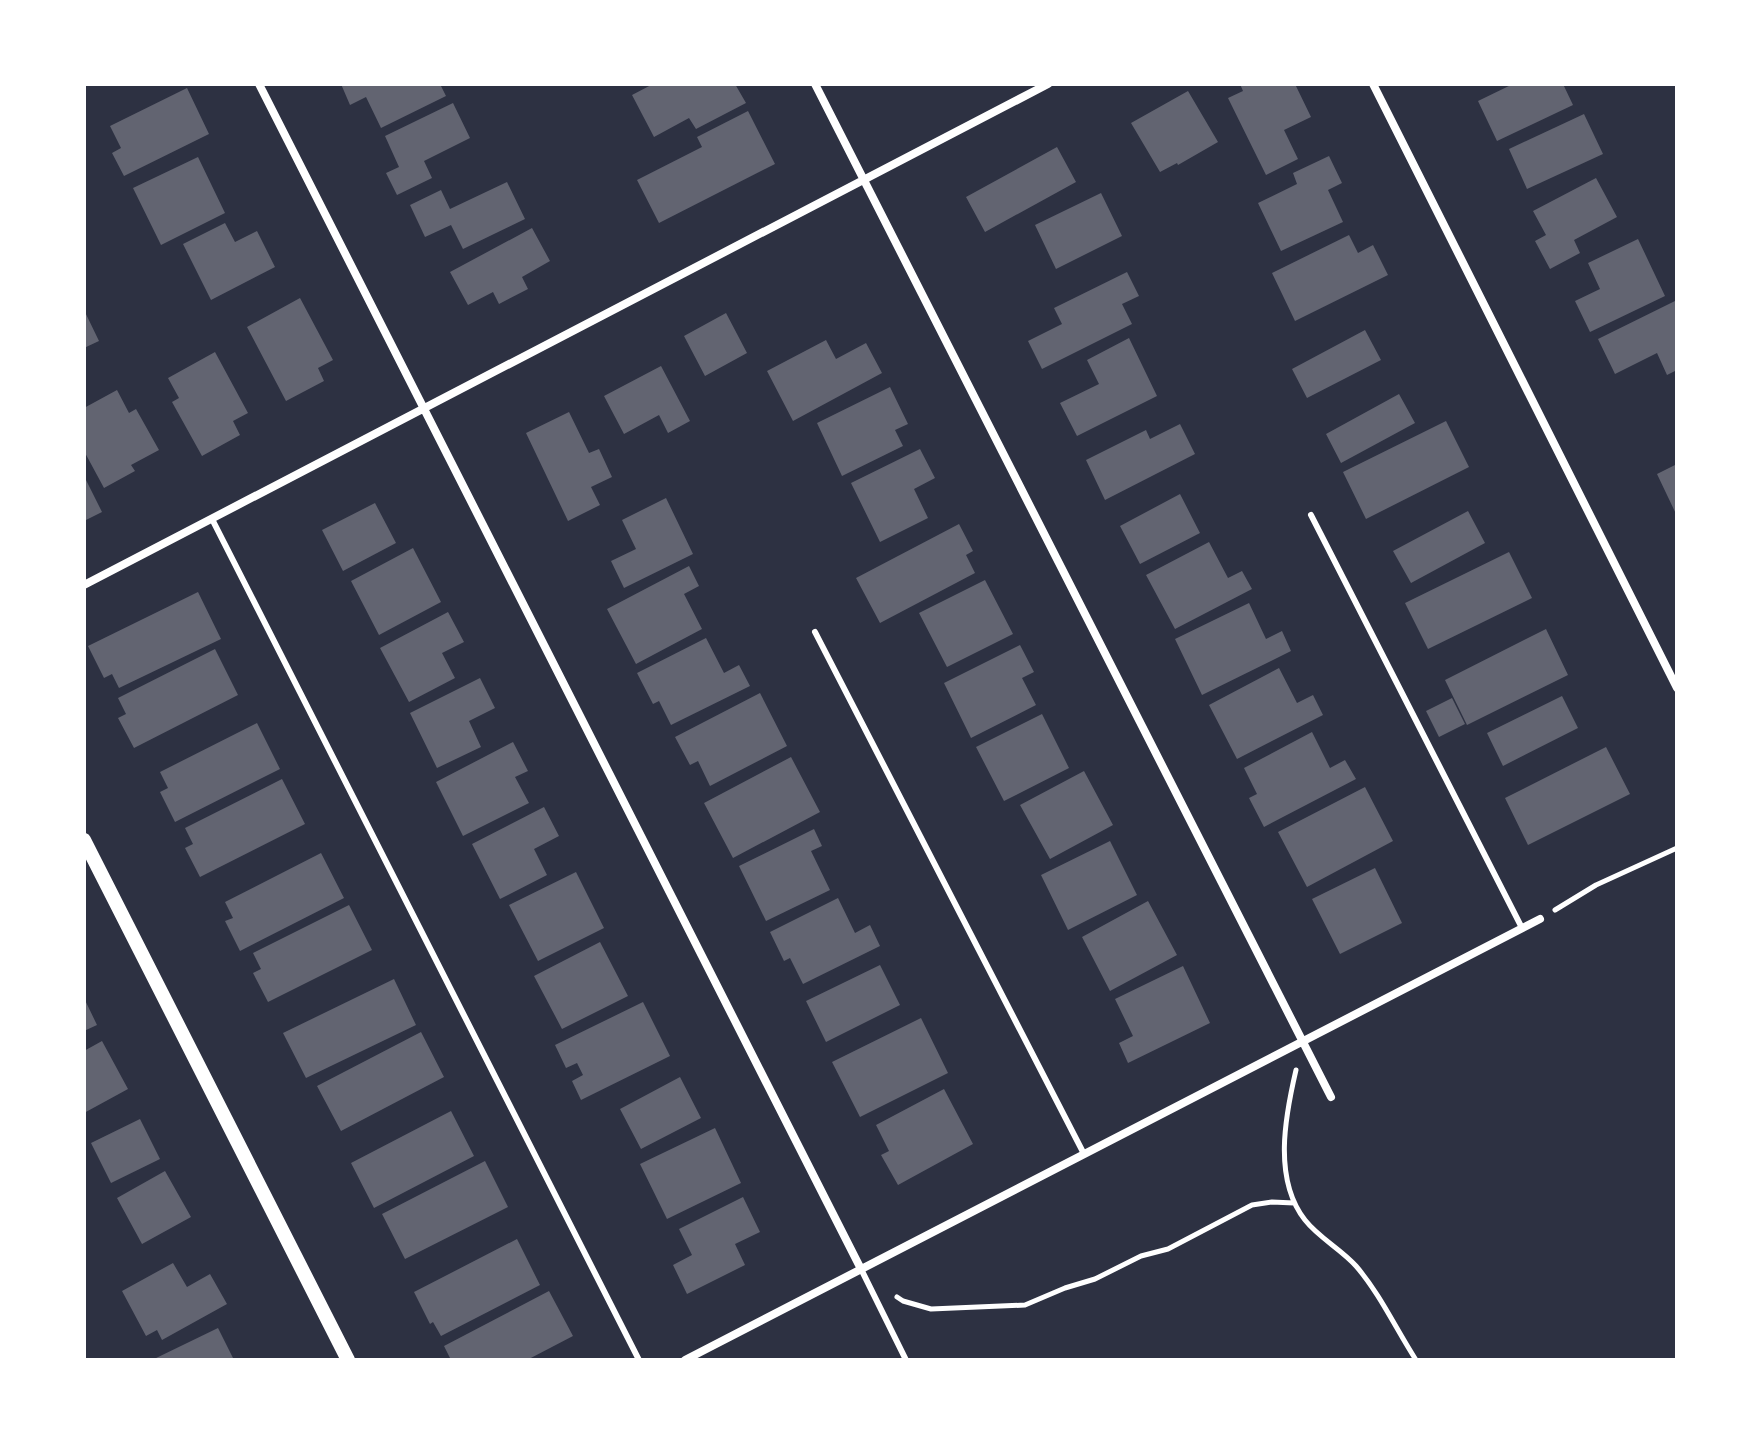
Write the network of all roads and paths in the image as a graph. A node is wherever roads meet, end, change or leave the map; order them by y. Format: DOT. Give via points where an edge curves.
graph roads {
  1 [pos="259,84"];
  2 [pos="815,84"];
  3 [pos="1048,84"];
  4 [pos="1373,84"];
  5 [pos="864,180"];
  6 [pos="424,408"];
  7 [pos="1311,515"];
  8 [pos="212,519"];
  9 [pos="84,585"];
  10 [pos="815,632"];
  11 [pos="1677,688"];
  12 [pos="84,840"];
  13 [pos="1677,848"];
  14 [pos="1540,919"];
  15 [pos="1522,928"];
  16 [pos="1302,1042"];
  17 [pos="1331,1097"];
  18 [pos="1084,1154"];
  19 [pos="1294,1203"];
  20 [pos="861,1269"];
  21 [pos="348,1360"];
  22 [pos="639,1360"];
  23 [pos="685,1360"];
  24 [pos="906,1360"];
  25 [pos="1416,1360"];
  1 -- 6 [label="street"];
  2 -- 5 [label="street"];
  3 -- 5 [label="street"];
  4 -- 11 [label="street"];
  5 -- 6 [label="street"];
  5 -- 16 [label="street"];
  6 -- 8 [label="street"];
  6 -- 20 [label="street"];
  7 -- 15 [label="lane"];
  8 -- 9 [label="street"];
  8 -- 22 [label="lane"];
  10 -- 18 [label="lane"];
  12 -- 21 [label="street"];
  13 -- 14 [label="path" via="1596,885"];
  14 -- 15 [label="street"];
  15 -- 16 [label="street"];
  16 -- 17 [label="street"];
  16 -- 18 [label="street"];
  16 -- 19 [label="path" via="1289,1100 1284,1162"];
  18 -- 20 [label="street"];
  19 -- 20 [label="path" via="1252,1205 1168,1249 1025,1305 931,1309 903,1301"];
  19 -- 25 [label="path" via="1306,1222 1354,1264"];
  20 -- 23 [label="street"];
  20 -- 24 [label="lane"];
}
